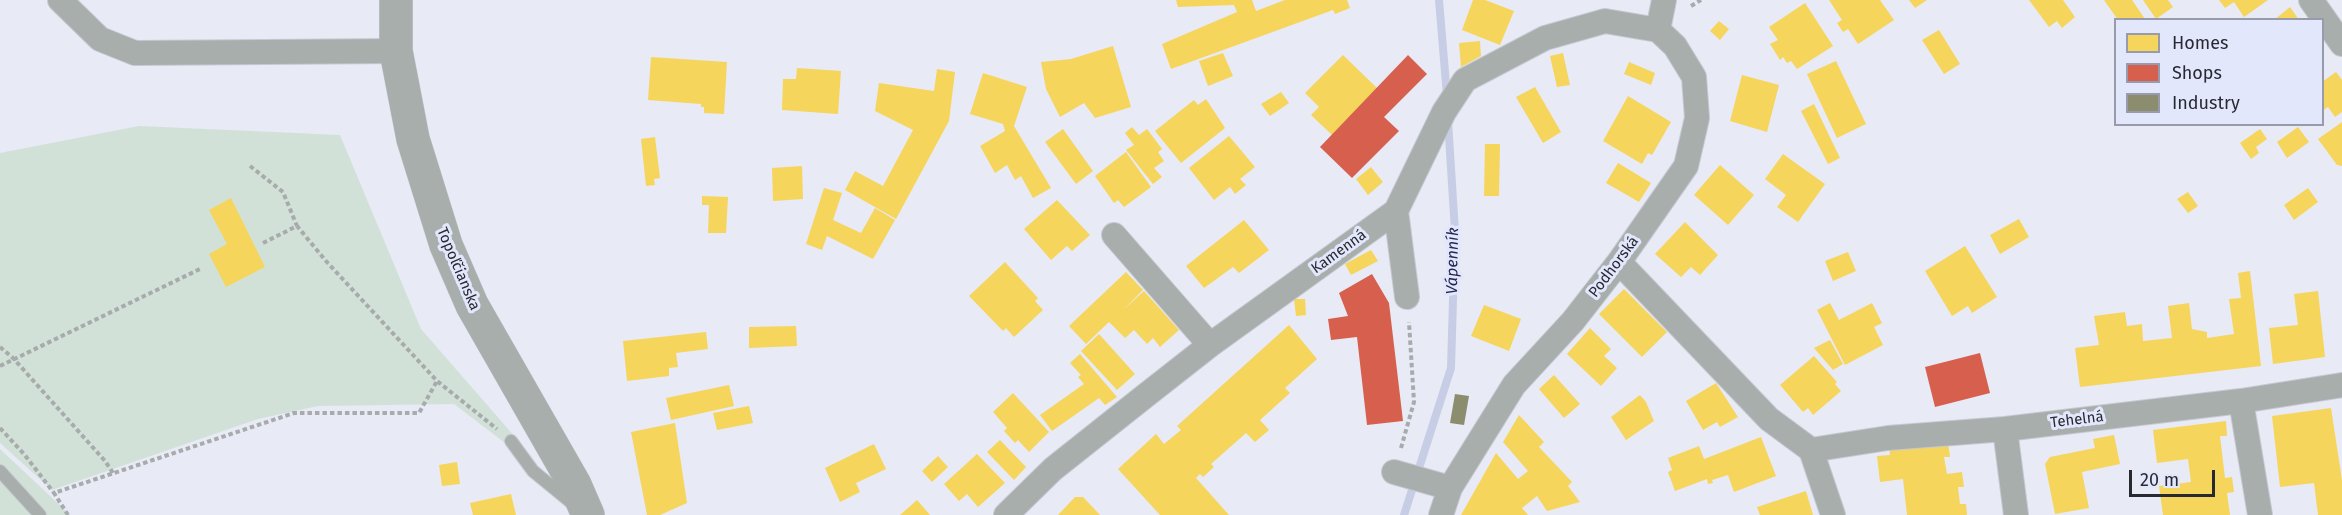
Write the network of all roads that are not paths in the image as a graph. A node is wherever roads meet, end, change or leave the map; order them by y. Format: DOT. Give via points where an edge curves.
graph roads {
  1 [pos="60,0"];
  2 [pos="396,0"];
  3 [pos="1664,0"];
  4 [pos="2311,0"];
  5 [pos="2324,18"];
  6 [pos="2324,18"];
  7 [pos="1658,30"];
  8 [pos="2342,44"];
  9 [pos="396,51"];
  10 [pos="1395,211"];
  11 [pos="1114,235"];
  12 [pos="1618,262"];
  13 [pos="1407,297"];
  14 [pos="1210,345"];
  15 [pos="2342,385"];
  16 [pos="2241,400"];
  17 [pos="2005,429"];
  18 [pos="511,441"];
  19 [pos="1811,450"];
  20 [pos="0,471"];
  21 [pos="1394,472"];
  22 [pos="1441,485"];
  23 [pos="40,515"];
  24 [pos="587,515"];
  25 [pos="1006,515"];
  26 [pos="1441,515"];
  27 [pos="1833,515"];
  28 [pos="2016,515"];
  29 [pos="2260,515"];
  1 -- 9 [label="street" via="100,39 135,53"];
  2 -- 9 [label="main road, Topoľčianska"];
  3 -- 7 [label="street"];
  4 -- 6 [label="street"];
  5 -- 8 [label="street"];
  7 -- 10 [label="street, Kamenná" via="1605,21 1545,38 1465,80 1444,112"];
  7 -- 12 [label="street, Podhorská" via="1675,46 1694,77 1697,118 1686,166"];
  9 -- 24 [label="main road, Topoľčianska" via="413,139 446,245 472,305 575,485"];
  10 -- 13 [label="street"];
  10 -- 14 [label="street, Kamenná"];
  11 -- 14 [label="street"];
  12 -- 19 [label="street" via="1768,419"];
  12 -- 22 [label="street, Podhorská" via="1573,321 1514,385"];
  14 -- 25 [label="street, Kamenná" via="1053,469"];
  15 -- 16 [label="street, Tehelná"];
  16 -- 17 [label="street, Tehelná"];
  16 -- 29 [label="street"];
  17 -- 19 [label="street, Tehelná" via="1888,438"];
  17 -- 28 [label="street"];
  18 -- 24 [label="lane" via="533,471"];
  19 -- 27 [label="street"];
  20 -- 23 [label="lane"];
  21 -- 22 [label="street"];
  22 -- 26 [label="street, Podhorská"];
}
